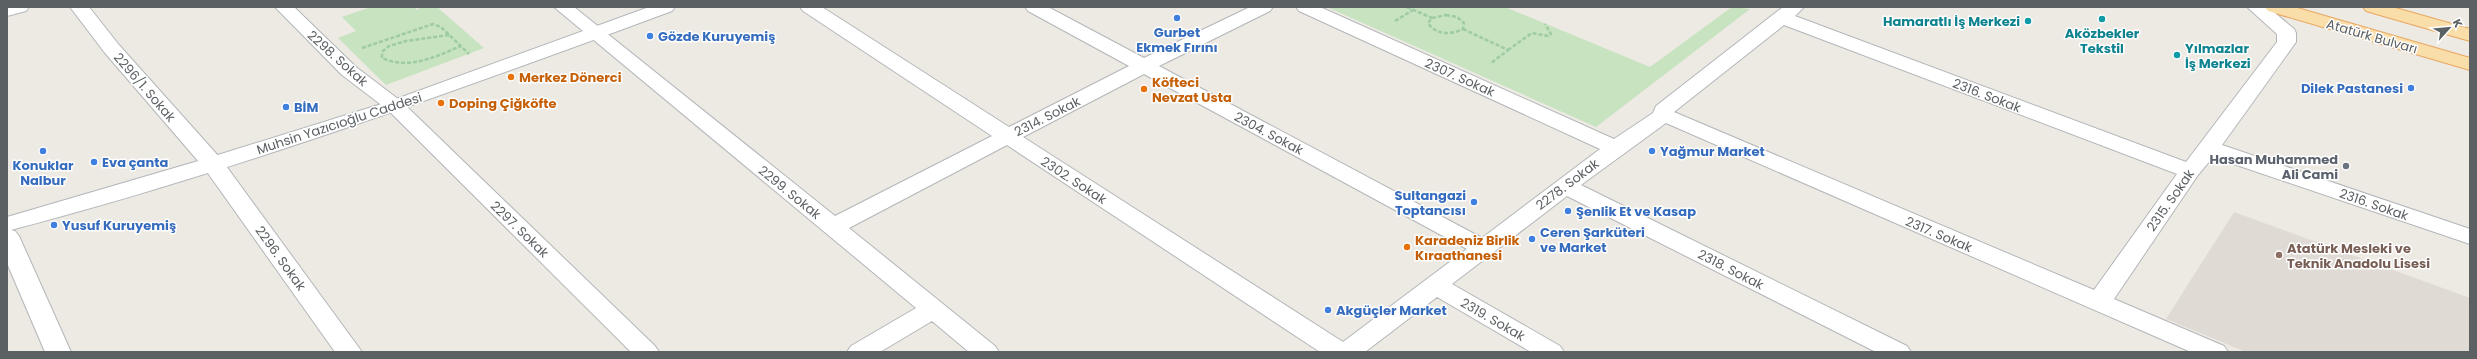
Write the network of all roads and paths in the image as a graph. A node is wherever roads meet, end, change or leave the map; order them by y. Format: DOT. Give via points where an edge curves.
graph roads {
  1 [pos="20,7"];
  2 [pos="79,7"];
  3 [pos="284,7"];
  4 [pos="563,7"];
  5 [pos="666,7"];
  6 [pos="809,7"];
  7 [pos="1034,7"];
  8 [pos="1264,7"];
  9 [pos="1305,7"];
  10 [pos="1407,7"];
  11 [pos="2256,7"];
  12 [pos="2274,7"];
  13 [pos="2372,7"];
  14 [pos="2393,7"];
  15 [pos="7,10"];
  16 [pos="1789,12"];
  17 [pos="2326,15"];
  18 [pos="1432,18"];
  19 [pos="1545,24"];
  20 [pos="2470,27"];
  21 [pos="1463,29"];
  22 [pos="595,32"];
  23 [pos="450,35"];
  24 [pos="2470,35"];
  25 [pos="461,46"];
  26 [pos="1508,50"];
  27 [pos="335,57"];
  28 [pos="2470,64"];
  29 [pos="1144,66"];
  30 [pos="488,71"];
  31 [pos="1468,81"];
  32 [pos="395,106"];
  33 [pos="1664,115"];
  34 [pos="1007,137"];
  35 [pos="1615,148"];
  36 [pos="2209,148"];
  37 [pos="213,164"];
  38 [pos="2190,171"];
  39 [pos="1565,186"];
  40 [pos="7,224"];
  41 [pos="832,227"];
  42 [pos="7,236"];
  43 [pos="2470,237"];
  44 [pos="1483,248"];
  45 [pos="1435,285"];
  46 [pos="2098,303"];
  47 [pos="934,309"];
  48 [pos="58,352"];
  49 [pos="349,352"];
  50 [pos="646,352"];
  51 [pos="860,352"];
  52 [pos="986,352"];
  53 [pos="1339,352"];
  54 [pos="1348,352"];
  55 [pos="1551,352"];
  56 [pos="1898,352"];
  57 [pos="2215,352"];
  1 -- 15 [label="street"];
  2 -- 37 [label="street, 2296/1. Sokak" via="112,49"];
  3 -- 27 [label="street, 2298. Sokak"];
  4 -- 22 [label="street, 2299. Sokak"];
  5 -- 22 [label="street, Muhsin Yazıcıoğlu Caddesi"];
  6 -- 34 [label="street, 2302. Sokak"];
  7 -- 29 [label="street, 2304. Sokak"];
  8 -- 29 [label="street, 2314. Sokak"];
  9 -- 31 [label="street, 2307. Sokak"];
  10 -- 18 [label="path"];
  11 -- 36 [label="street, 2315. Sokak" via="2286,33 2286,42"];
  12 -- 17 [label="main road, Atatürk Bulvarı"];
  13 -- 24 [label="main road"];
  14 -- 20 [label="main road"];
  16 -- 33 [label="street, 2278. Sokak" via="1663,110"];
  16 -- 38 [label="street, 2316. Sokak"];
  17 -- 28 [label="main road, Atatürk Bulvarı"];
  18 -- 21 [label="path" via="1441,15 1457,17 1464,23"];
  18 -- 21 [label="path" via="1428,23 1436,31 1454,33"];
  19 -- 26 [label="path" via="1551,34 1548,36 1532,33"];
  21 -- 26 [label="path"];
  22 -- 30 [label="street, Muhsin Yazıcıoğlu Caddesi"];
  22 -- 41 [label="street, 2299. Sokak"];
  23 -- 25 [label="path"];
  23 -- 25 [label="path" via="401,42 386,48 382,52 382,58 390,62 412,63"];
  23 -- 27 [label="path" via="441,27 429,25"];
  25 -- 30 [label="path"];
  26 -- 31 [label="path"];
  27 -- 32 [label="street, 2298. Sokak" via="348,71"];
  29 -- 34 [label="street, 2314. Sokak"];
  29 -- 44 [label="street, 2304. Sokak"];
  30 -- 32 [label="street, Muhsin Yazıcıoğlu Caddesi"];
  31 -- 35 [label="street, 2307. Sokak"];
  32 -- 37 [label="street, Muhsin Yazıcıoğlu Caddesi"];
  32 -- 50 [label="street, 2297. Sokak"];
  33 -- 35 [label="street, 2278. Sokak"];
  33 -- 46 [label="street, 2317. Sokak"];
  34 -- 41 [label="street, 2314. Sokak"];
  34 -- 53 [label="street, 2302. Sokak"];
  35 -- 39 [label="street, 2278. Sokak"];
  36 -- 38 [label="street, 2315. Sokak"];
  36 -- 43 [label="street, 2316. Sokak"];
  37 -- 40 [label="street, Muhsin Yazıcıoğlu Caddesi"];
  37 -- 49 [label="street, 2296. Sokak"];
  38 -- 46 [label="street, 2315. Sokak"];
  39 -- 44 [label="street, 2278. Sokak"];
  39 -- 56 [label="street, 2318. Sokak"];
  41 -- 47 [label="street, 2299. Sokak"];
  42 -- 48 [label="street"];
  44 -- 45 [label="street, 2278. Sokak"];
  45 -- 54 [label="street, 2278. Sokak"];
  45 -- 55 [label="street, 2319. Sokak"];
  46 -- 57 [label="street, 2317. Sokak"];
  47 -- 51 [label="street"];
  47 -- 52 [label="street, 2299. Sokak"];
}
